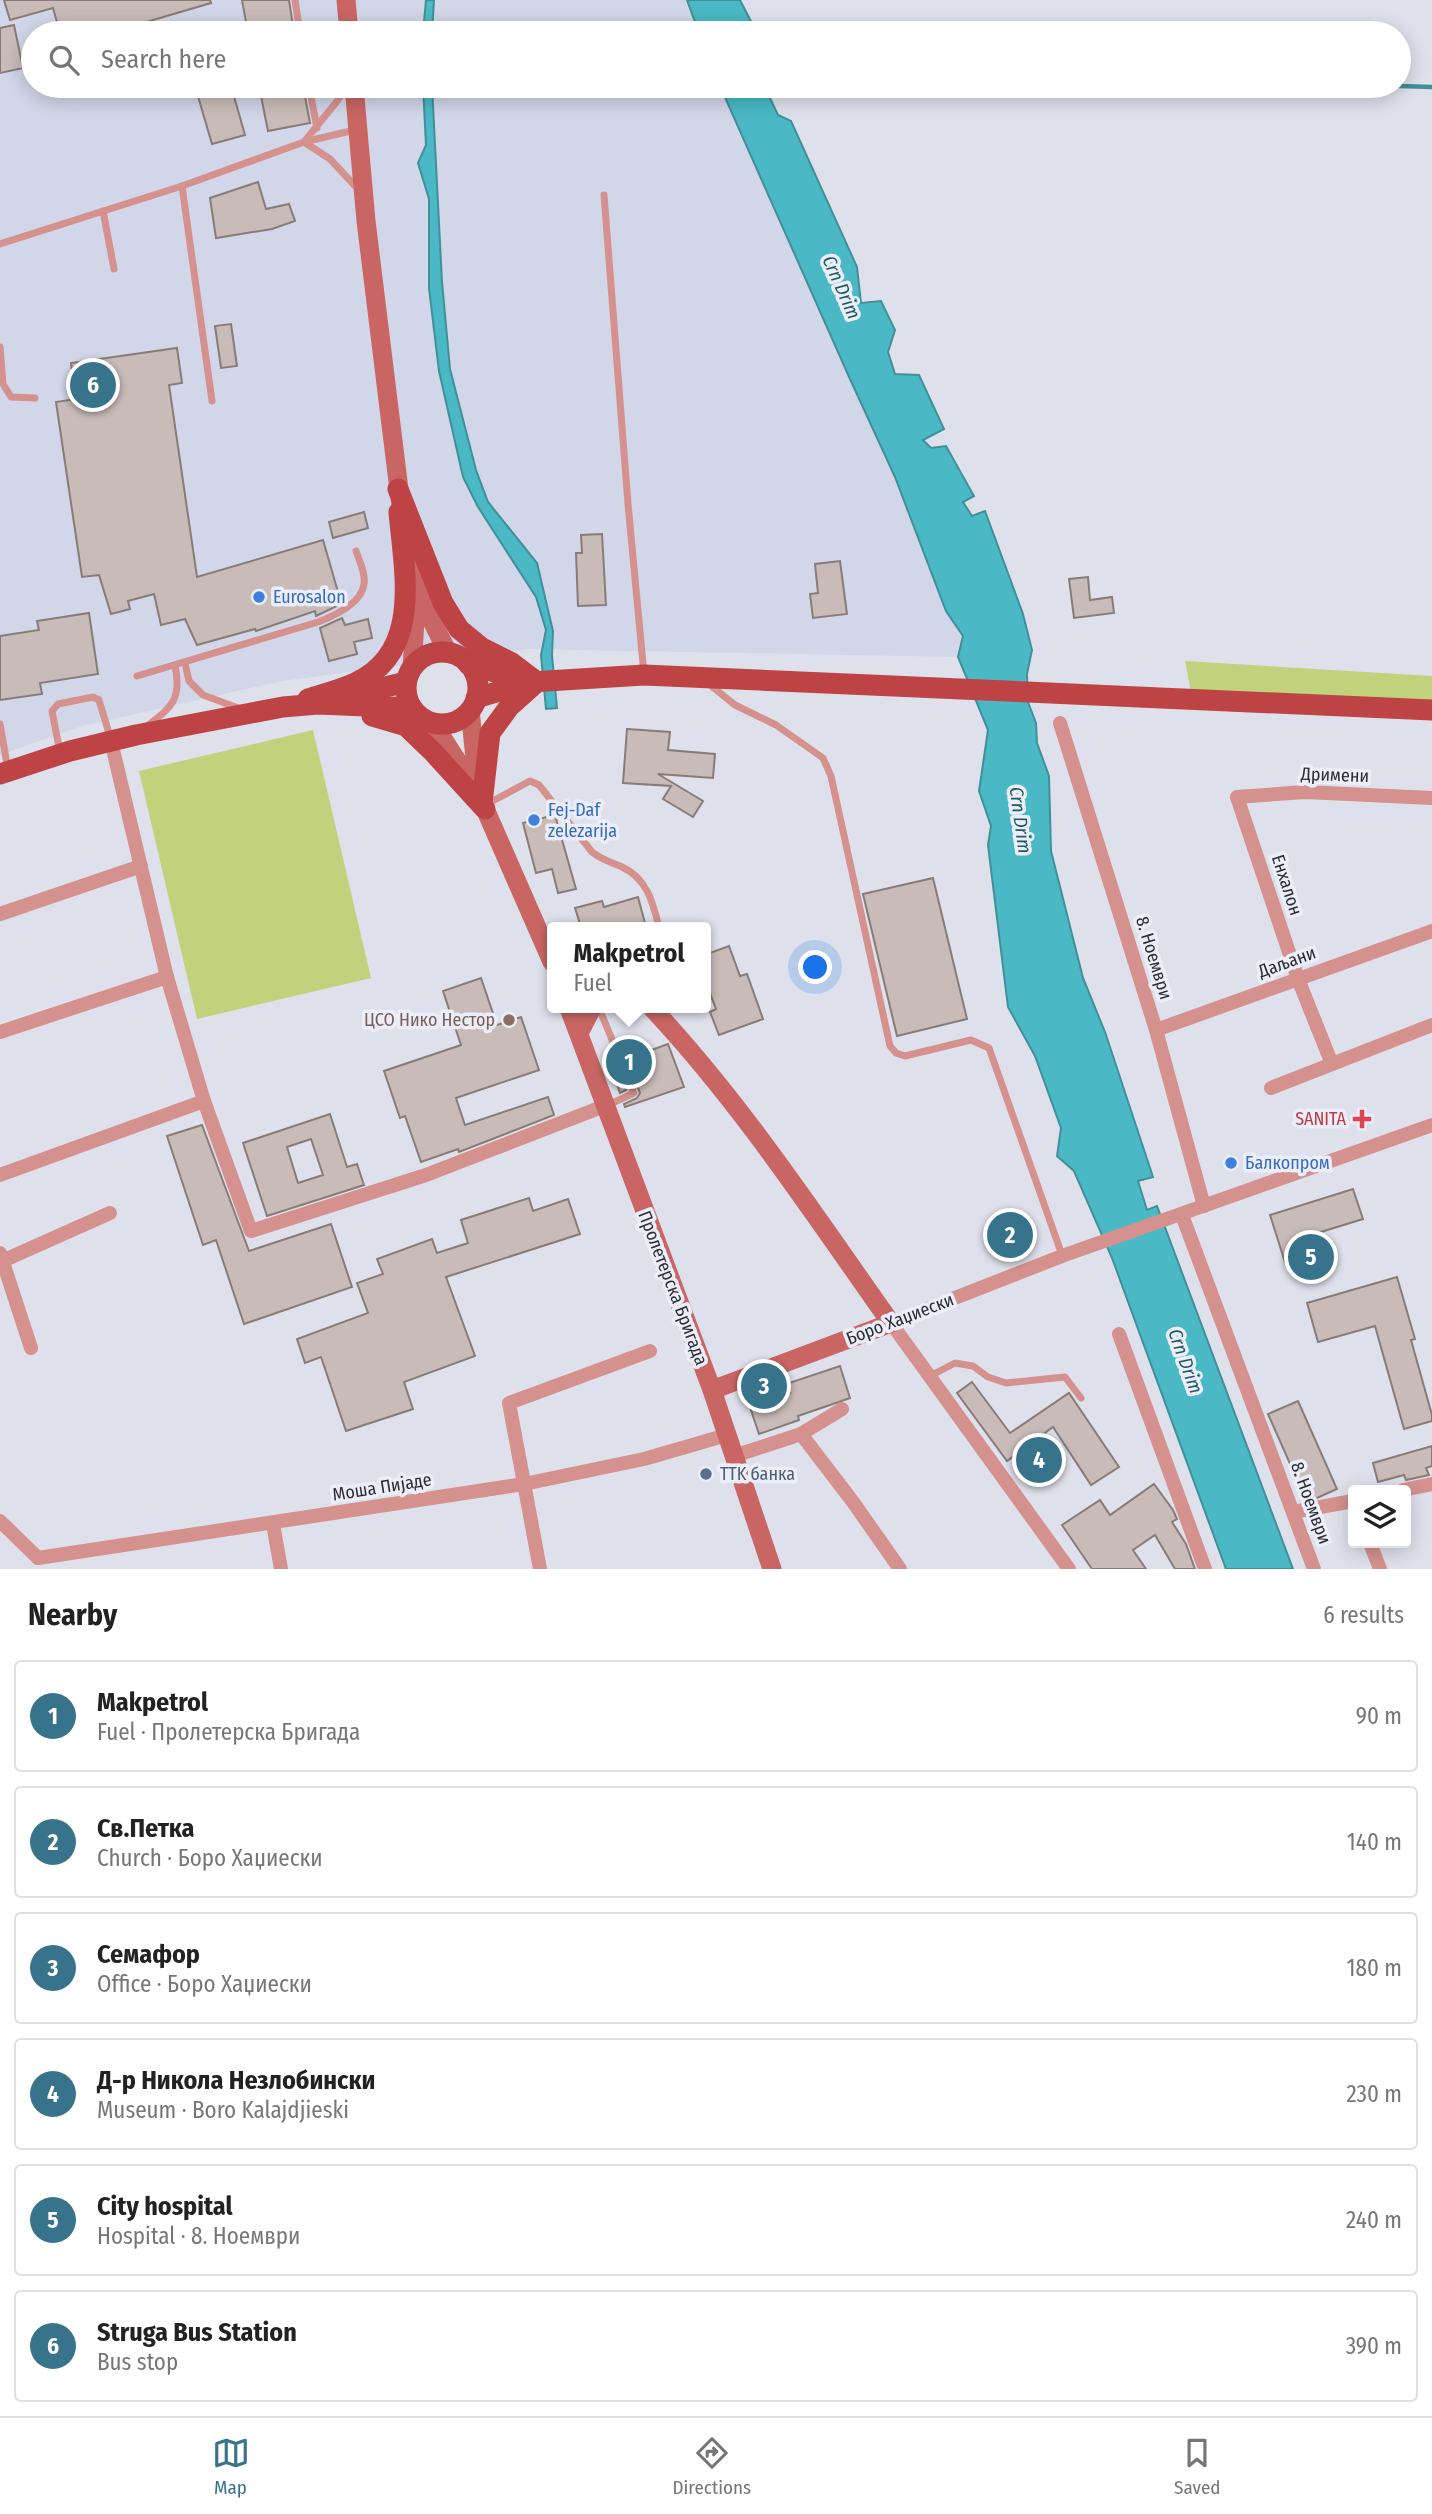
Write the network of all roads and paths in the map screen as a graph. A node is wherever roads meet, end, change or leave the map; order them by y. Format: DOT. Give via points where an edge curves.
graph roads {
  1 [pos="295,0"];
  2 [pos="346,0"];
  3 [pos="298,21"];
  4 [pos="348,21"];
  5 [pos="311,98"];
  6 [pos="338,98"];
  7 [pos="355,98"];
  8 [pos="317,128"];
  9 [pos="359,129"];
  10 [pos="304,142"];
  11 [pos="182,186"];
  12 [pos="604,195"];
  13 [pos="364,197"];
  14 [pos="103,211"];
  15 [pos="0,244"];
  16 [pos="114,269"];
  17 [pos="0,347"];
  18 [pos="35,398"];
  19 [pos="212,401"];
  20 [pos="398,489"];
  21 [pos="356,551"];
  22 [pos="417,590"];
  23 [pos="448,653"];
  24 [pos="185,663"];
  25 [pos="468,664"];
  26 [pos="175,666"];
  27 [pos="409,675"];
  28 [pos="644,675"];
  29 [pos="137,676"];
  30 [pos="701,677"];
  31 [pos="536,682"];
  32 [pos="318,704"];
  33 [pos="473,704"];
  34 [pos="283,707"];
  35 [pos="412,708"];
  36 [pos="1432,710"];
  37 [pos="251,713"];
  38 [pos="433,723"];
  39 [pos="1060,723"];
  40 [pos="0,724"];
  41 [pos="136,735"];
  42 [pos="111,741"];
  43 [pos="61,755"];
  44 [pos="4,772"];
  45 [pos="1237,797"];
  46 [pos="1432,799"];
  47 [pos="483,803"];
  48 [pos="141,866"];
  49 [pos="0,914"];
  50 [pos="657,922"];
  51 [pos="1432,931"];
  52 [pos="547,950"];
  53 [pos="167,977"];
  54 [pos="1298,979"];
  55 [pos="571,1013"];
  56 [pos="589,1013"];
  57 [pos="601,1013"];
  58 [pos="657,1013"];
  59 [pos="1432,1025"];
  60 [pos="1156,1030"];
  61 [pos="0,1032"];
  62 [pos="579,1033"];
  63 [pos="1332,1064"];
  64 [pos="1272,1088"];
  65 [pos="204,1101"];
  66 [pos="607,1105"];
  67 [pos="1432,1125"];
  68 [pos="0,1175"];
  69 [pos="1203,1206"];
  70 [pos="110,1213"];
  71 [pos="1182,1215"];
  72 [pos="1062,1256"];
  73 [pos="1,1258"];
  74 [pos="891,1323"];
  75 [pos="1119,1334"];
  76 [pos="31,1348"];
  77 [pos="650,1350"];
  78 [pos="930,1377"];
  79 [pos="712,1390"];
  80 [pos="1081,1398"];
  81 [pos="842,1409"];
  82 [pos="801,1434"];
  83 [pos="727,1435"];
  84 [pos="734,1456"];
  85 [pos="524,1484"];
  86 [pos="1432,1484"];
  87 [pos="1411,1488"];
  88 [pos="1348,1502"];
  89 [pos="1293,1512"];
  90 [pos="0,1521"];
  91 [pos="273,1524"];
  92 [pos="1372,1548"];
  93 [pos="36,1564"];
  94 [pos="281,1569"];
  95 [pos="540,1569"];
  96 [pos="772,1569"];
  97 [pos="900,1569"];
  98 [pos="1069,1569"];
  99 [pos="1205,1569"];
  100 [pos="1314,1569"];
  101 [pos="1380,1569"];
  1 -- 3 [label="lane"];
  2 -- 4 [label="street"];
  5 -- 8 [label="lane"];
  6 -- 8 [label="lane"];
  7 -- 9 [label="street"];
  8 -- 10 [label="lane"];
  9 -- 10 [label="lane"];
  9 -- 13 [label="street"];
  10 -- 11 [label="lane"];
  10 -- 13 [label="lane" via="341,169"];
  11 -- 14 [label="lane"];
  11 -- 19 [label="lane"];
  12 -- 28 [label="lane"];
  13 -- 20 [label="street"];
  14 -- 15 [label="lane"];
  14 -- 16 [label="lane"];
  17 -- 18 [label="lane" via="3,384 11,397"];
  20 -- 22 [label="street"];
  20 -- 31 [label="main road" via="443,603 459,629"];
  20 -- 34 [label="main road" via="407,603 400,635 388,659 357,683"];
  21 -- 24 [label="lane" via="364,586 338,613"];
  22 -- 23 [label="street"];
  22 -- 27 [label="street"];
  23 -- 25 [label="main road"];
  23 -- 27 [label="main road" via="422,658"];
  24 -- 26 [label="lane"];
  24 -- 37 [label="lane" via="189,681 203,695"];
  25 -- 31 [label="main road"];
  25 -- 33 [label="main road" via="477,685"];
  26 -- 29 [label="lane"];
  26 -- 41 [label="lane" via="179,683 173,703"];
  27 -- 32 [label="main road"];
  27 -- 35 [label="main road" via="407,696"];
  28 -- 30 [label="main road"];
  28 -- 31 [label="main road"];
  30 -- 36 [label="main road"];
  30 -- 72 [label="lane" via="735,705 823,758 831,776 890,1046 905,1056 971,1040 989,1048"];
  31 -- 33 [label="main road"];
  31 -- 47 [label="main road" via="490,733"];
  32 -- 34 [label="main road"];
  32 -- 35 [label="main road"];
  33 -- 38 [label="main road" via="460,719"];
  33 -- 47 [label="street"];
  34 -- 37 [label="main road"];
  34 -- 47 [label="main road" via="370,716 406,726"];
  35 -- 38 [label="main road"];
  37 -- 41 [label="main road"];
  38 -- 47 [label="street"];
  39 -- 60 [label="street, 8. Ноември"];
  40 -- 44 [label="lane"];
  41 -- 42 [label="main road"];
  42 -- 43 [label="main road"];
  42 -- 43 [label="lane" via="99,701 93,697 58,704 52,711"];
  42 -- 48 [label="street"];
  43 -- 44 [label="main road"];
  45 -- 46 [label="street, Дримени" via="1305,792"];
  45 -- 54 [label="street, Енхалон"];
  47 -- 50 [label="lane" via="530,781 539,785 592,852 635,874 646,886"];
  47 -- 52 [label="street"];
  48 -- 49 [label="street"];
  48 -- 53 [label="street"];
  51 -- 54 [label="street, Даљани"];
  53 -- 61 [label="street"];
  53 -- 65 [label="street"];
  54 -- 60 [label="street, Даљани"];
  54 -- 63 [label="street, Енхалон"];
  55 -- 62 [label="street, Пролетерска Бригада"];
  56 -- 62 [label="street"];
  57 -- 66 [label="lane" via="634,1093"];
  58 -- 74 [label="street" via="694,1052"];
  59 -- 63 [label="street"];
  60 -- 69 [label="street, 8. Ноември"];
  62 -- 66 [label="street, Пролетерска Бригада"];
  63 -- 64 [label="street"];
  65 -- 66 [label="street" via="251,1231 426,1175"];
  65 -- 68 [label="street"];
  66 -- 79 [label="street, Пролетерска Бригада"];
  67 -- 69 [label="street, Боро Хаџиески"];
  69 -- 71 [label="street, Боро Хаџиески"];
  70 -- 73 [label="street"];
  71 -- 72 [label="street, Боро Хаџиески"];
  71 -- 89 [label="street, 8. Ноември"];
  72 -- 74 [label="street, Боро Хаџиески"];
  73 -- 76 [label="street"];
  74 -- 78 [label="street"];
  74 -- 79 [label="street, Боро Хаџиески"];
  75 -- 99 [label="street"];
  77 -- 85 [label="street" via="509,1403"];
  78 -- 80 [label="lane" via="955,1363 1006,1382 1065,1377"];
  78 -- 98 [label="street"];
  79 -- 83 [label="street, Пролетерска Бригада"];
  81 -- 82 [label="street"];
  82 -- 84 [label="street"];
  82 -- 97 [label="street"];
  83 -- 84 [label="street, Пролетерска Бригада"];
  83 -- 85 [label="street, Моша Пијаде" via="644,1460"];
  84 -- 96 [label="street, Пролетерска Бригада"];
  85 -- 91 [label="street, Моша Пијаде"];
  85 -- 95 [label="street"];
  86 -- 87 [label="street"];
  88 -- 89 [label="street"];
  89 -- 100 [label="street, 8. Ноември"];
  90 -- 93 [label="street"];
  91 -- 93 [label="street, Моша Пијаде"];
  91 -- 94 [label="street"];
  92 -- 101 [label="street"];
}
